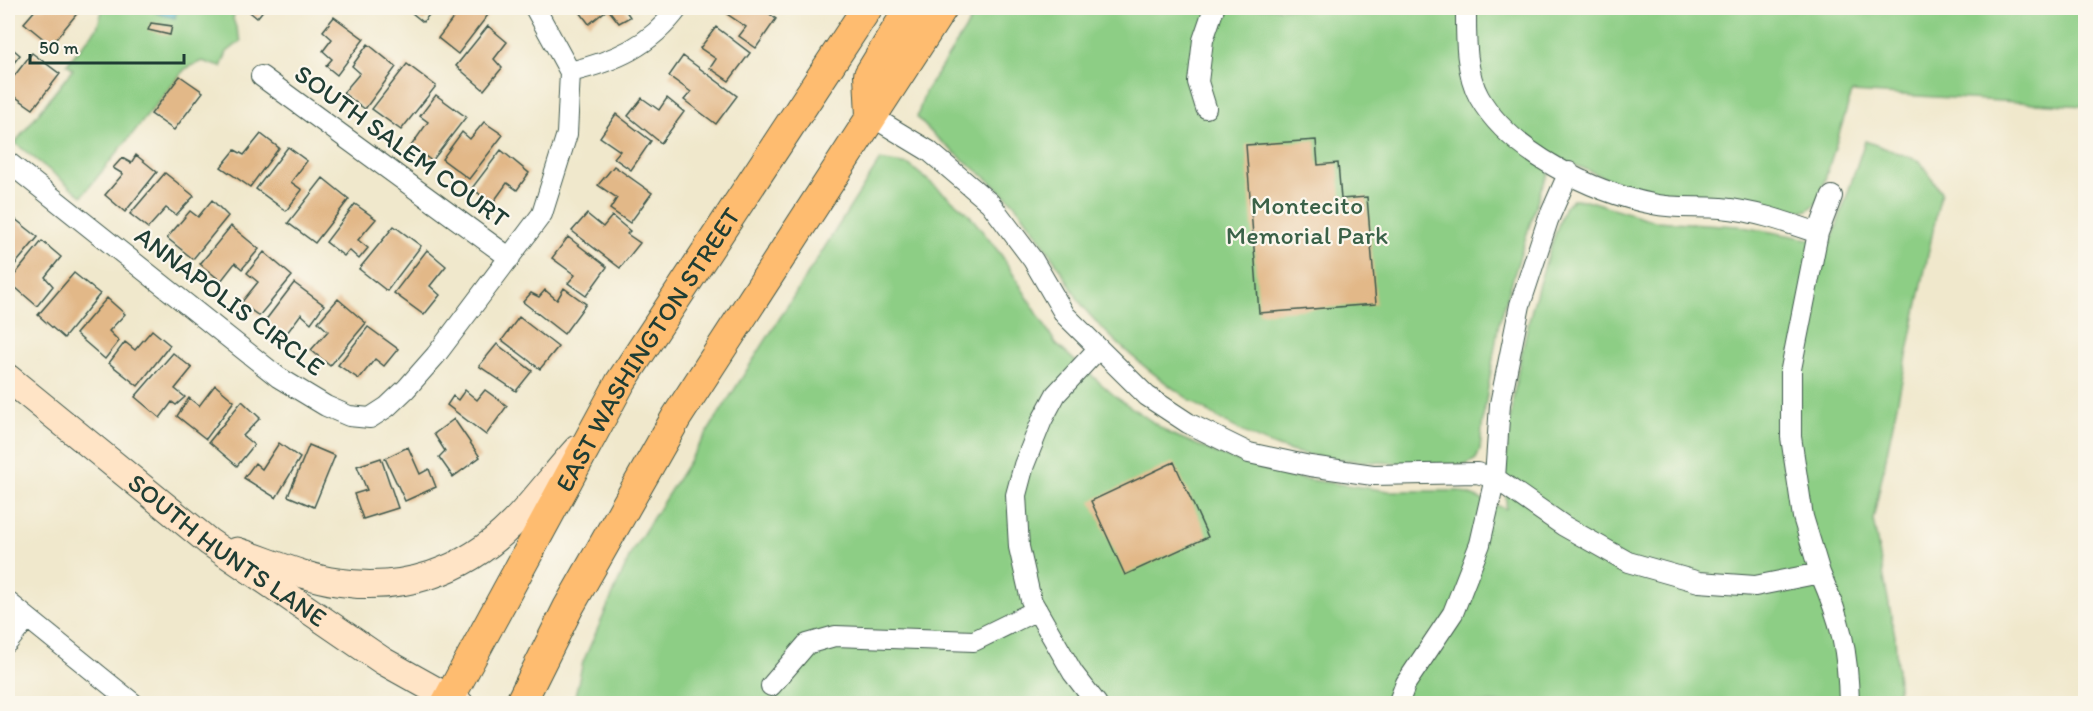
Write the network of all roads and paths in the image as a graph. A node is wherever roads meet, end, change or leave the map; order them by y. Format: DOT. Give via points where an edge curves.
graph roads {
  1 [pos="535,8"];
  2 [pos="678,8"];
  3 [pos="867,8"];
  4 [pos="910,8"];
  5 [pos="942,8"];
  6 [pos="1214,8"];
  7 [pos="1466,8"];
  8 [pos="570,72"];
  9 [pos="261,76"];
  10 [pos="1206,108"];
  11 [pos="871,116"];
  12 [pos="8,162"];
  13 [pos="1569,172"];
  14 [pos="1832,196"];
  15 [pos="1818,234"];
  16 [pos="510,258"];
  17 [pos="1098,348"];
  18 [pos="8,378"];
  19 [pos="588,437"];
  20 [pos="1495,478"];
  21 [pos="209,542"];
  22 [pos="1820,573"];
  23 [pos="8,602"];
  24 [pos="1037,610"];
  25 [pos="27,618"];
  26 [pos="8,642"];
  27 [pos="771,686"];
  28 [pos="452,702"];
  29 [pos="134,704"];
  30 [pos="520,704"];
  31 [pos="1097,704"];
  32 [pos="1398,704"];
  33 [pos="1849,704"];
  1 -- 8 [label="street"];
  2 -- 8 [label="street" via="630,52 608,63"];
  3 -- 19 [label="main road, EAST WASHINGTON STREET"];
  4 -- 11 [label="main road" via="869,75"];
  5 -- 11 [label="main road"];
  6 -- 10 [label="street" via="1203,39 1198,82"];
  7 -- 13 [label="street" via="1466,51 1478,96 1512,138 1539,158"];
  8 -- 16 [label="street, ANNAPOLIS CIRCLE" via="567,134 557,173 542,214"];
  9 -- 16 [label="street, SOUTH SALEM COURT"];
  11 -- 17 [label="street" via="929,151 990,203 1034,260 1065,315"];
  11 -- 30 [label="main road" via="676,418 568,608"];
  12 -- 16 [label="street, ANNAPOLIS CIRCLE" via="278,377 349,416 370,418 406,389"];
  13 -- 15 [label="street" via="1608,192 1654,205 1723,208 1770,216"];
  13 -- 20 [label="street" via="1548,220 1520,305 1500,404"];
  14 -- 15 [label="street"];
  15 -- 22 [label="street" via="1791,369 1791,437 1803,518"];
  17 -- 20 [label="street" via="1147,396 1188,423 1249,453 1373,475 1477,473"];
  17 -- 24 [label="street" via="1056,394 1024,465 1016,495 1019,547 1031,600"];
  18 -- 21 [label="main road, SOUTH HUNTS LANE"];
  19 -- 21 [label="main road" via="511,525 465,560 424,579 382,586 335,582"];
  19 -- 28 [label="main road, EAST WASHINGTON STREET"];
  20 -- 22 [label="street" via="1564,526 1628,562 1699,582 1755,586"];
  20 -- 32 [label="street" via="1480,544 1453,613 1406,683"];
  21 -- 28 [label="main road, SOUTH HUNTS LANE" via="383,661"];
  22 -- 33 [label="street" via="1837,612 1848,661"];
  23 -- 25 [label="street"];
  24 -- 27 [label="street" via="974,641 835,636 807,644"];
  24 -- 31 [label="street" via="1073,673"];
  25 -- 26 [label="street"];
  25 -- 29 [label="street"];
}
